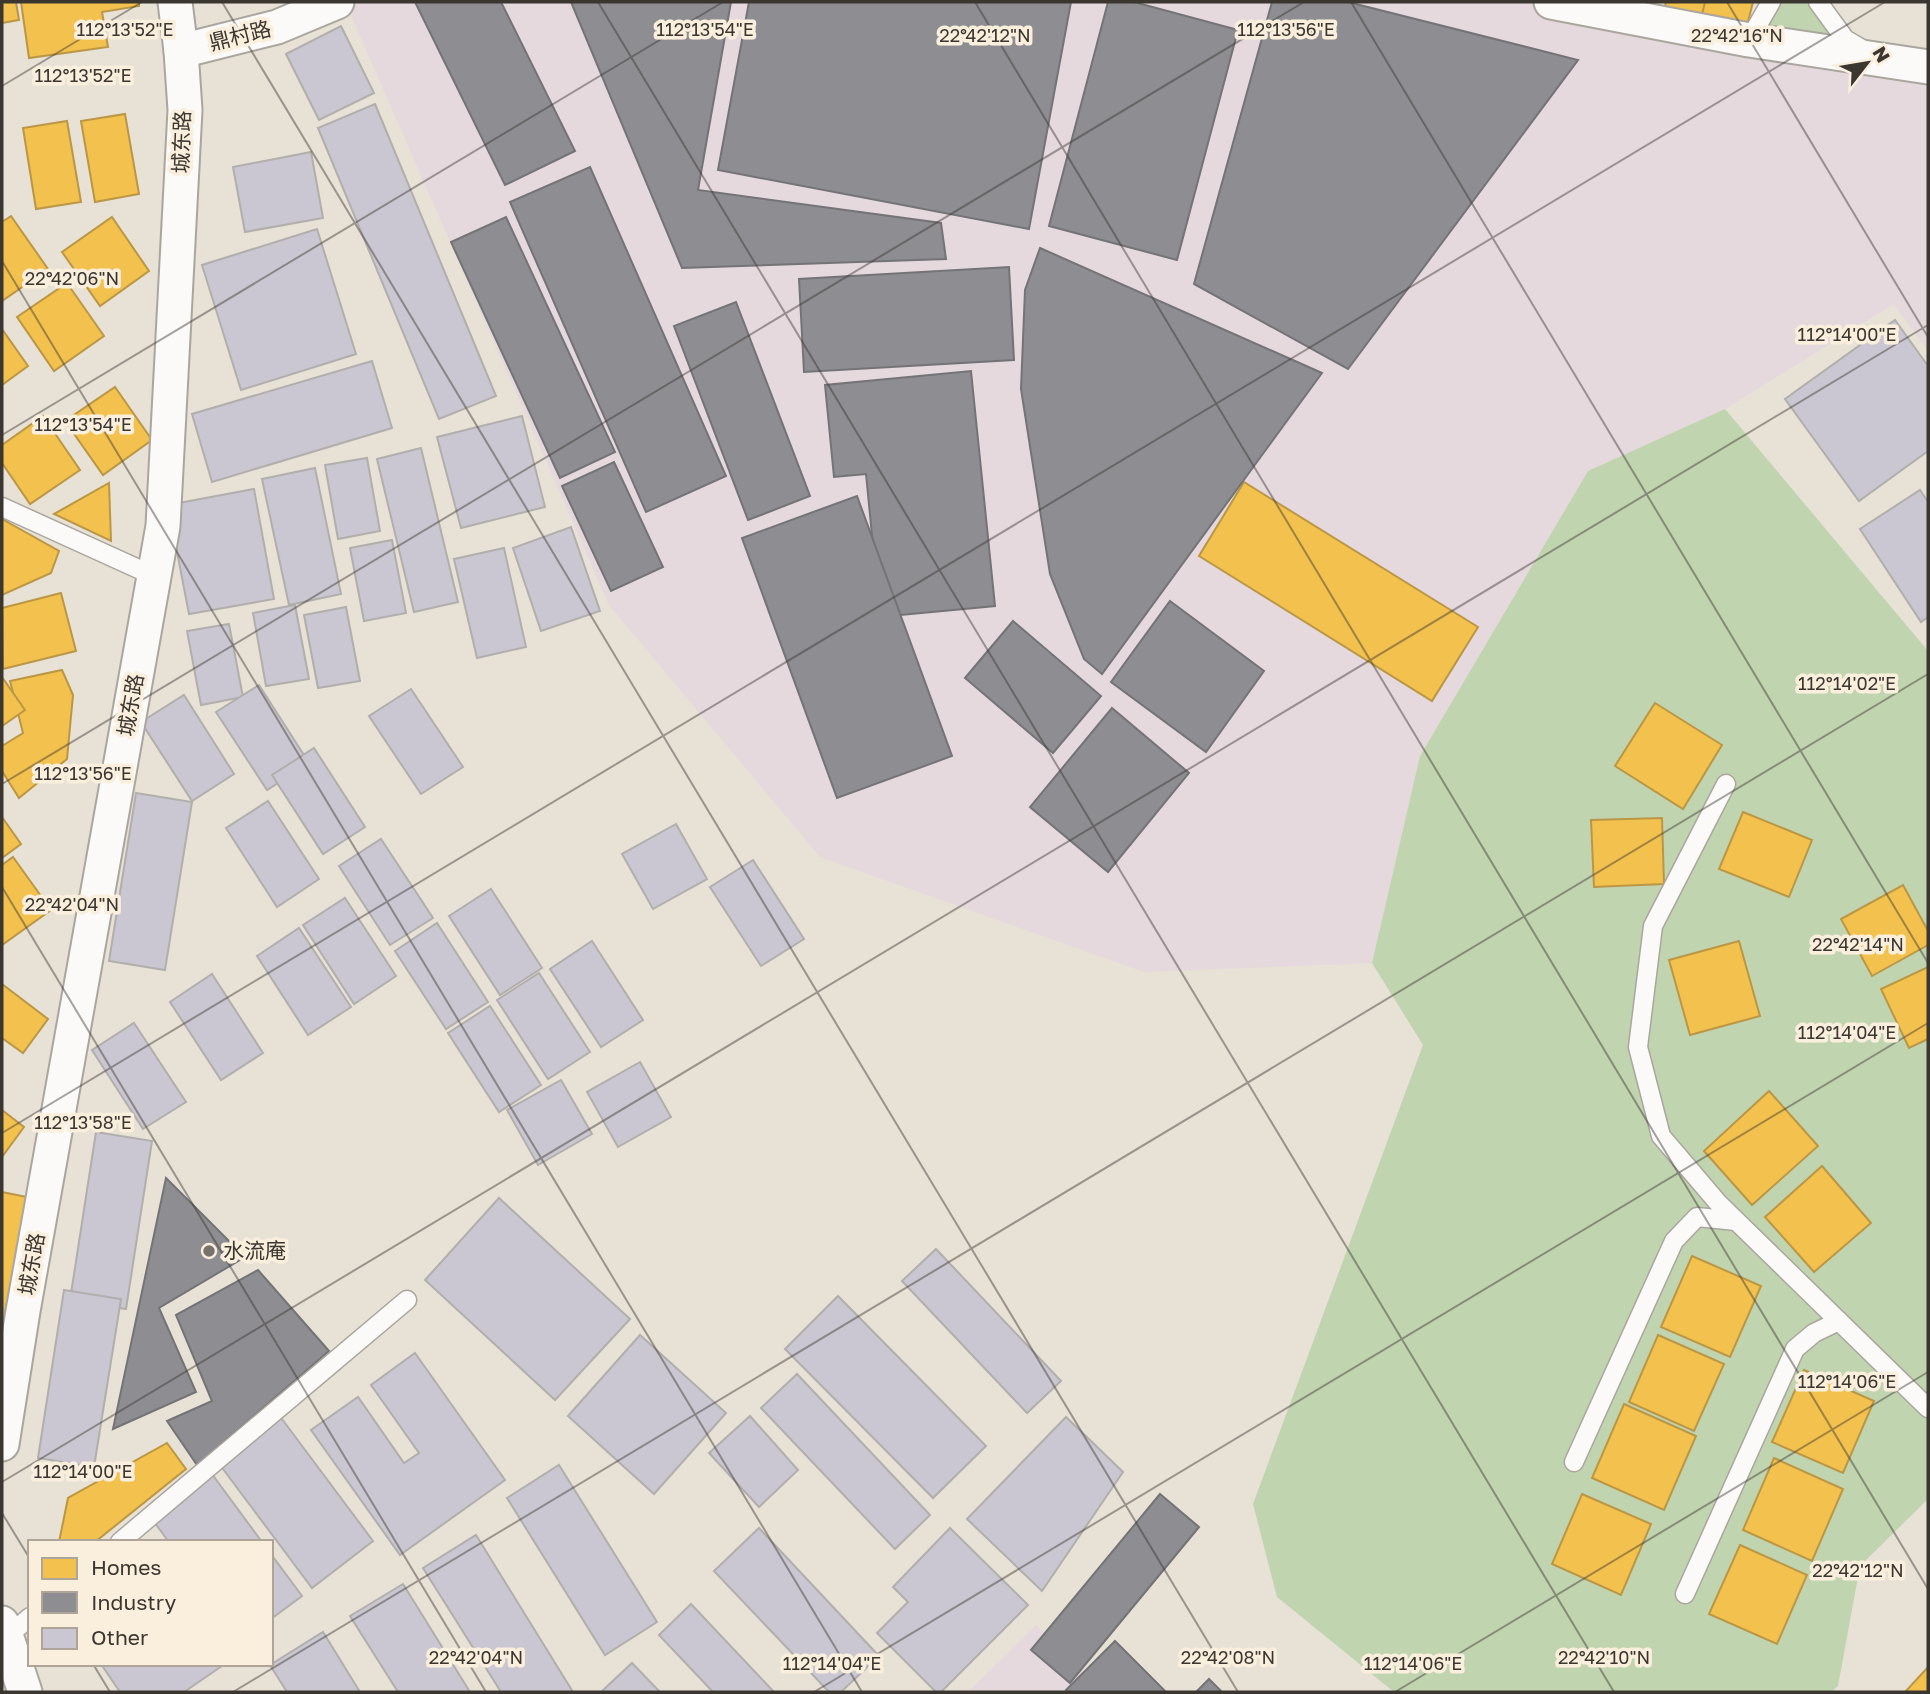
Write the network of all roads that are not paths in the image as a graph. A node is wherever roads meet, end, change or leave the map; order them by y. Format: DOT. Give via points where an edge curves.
graph roads {
  1 [pos="176,2"];
  2 [pos="337,2"];
  3 [pos="1551,2"];
  4 [pos="1771,2"];
  5 [pos="1818,2"];
  6 [pos="1749,40"];
  7 [pos="181,51"];
  8 [pos="1880,60"];
  9 [pos="1928,67"];
  10 [pos="2,507"];
  11 [pos="154,576"];
  12 [pos="1726,785"];
  13 [pos="1736,1221"];
  14 [pos="407,1300"];
  15 [pos="1839,1321"];
  16 [pos="1928,1408"];
  17 [pos="2,1444"];
  18 [pos="1574,1462"];
  19 [pos="122,1540"];
  20 [pos="1685,1594"];
  21 [pos="10,1630"];
  22 [pos="25,1692"];
  1 -- 7 [label="street, 城东路"];
  2 -- 7 [label="street, 鼎村路" via="277,27"];
  3 -- 6 [label="street"];
  4 -- 6 [label="lane"];
  5 -- 8 [label="lane" via="1845,38"];
  6 -- 8 [label="street"];
  7 -- 11 [label="street, 城东路" via="185,110 163,527"];
  8 -- 9 [label="street"];
  10 -- 11 [label="lane"];
  11 -- 17 [label="street, 城东路"];
  12 -- 13 [label="lane" via="1653,926 1638,1047 1661,1136"];
  13 -- 15 [label="lane"];
  13 -- 18 [label="lane" via="1697,1217 1674,1241"];
  14 -- 19 [label="lane"];
  15 -- 16 [label="lane"];
  15 -- 20 [label="lane" via="1795,1349"];
  21 -- 22 [label="street"];
}
